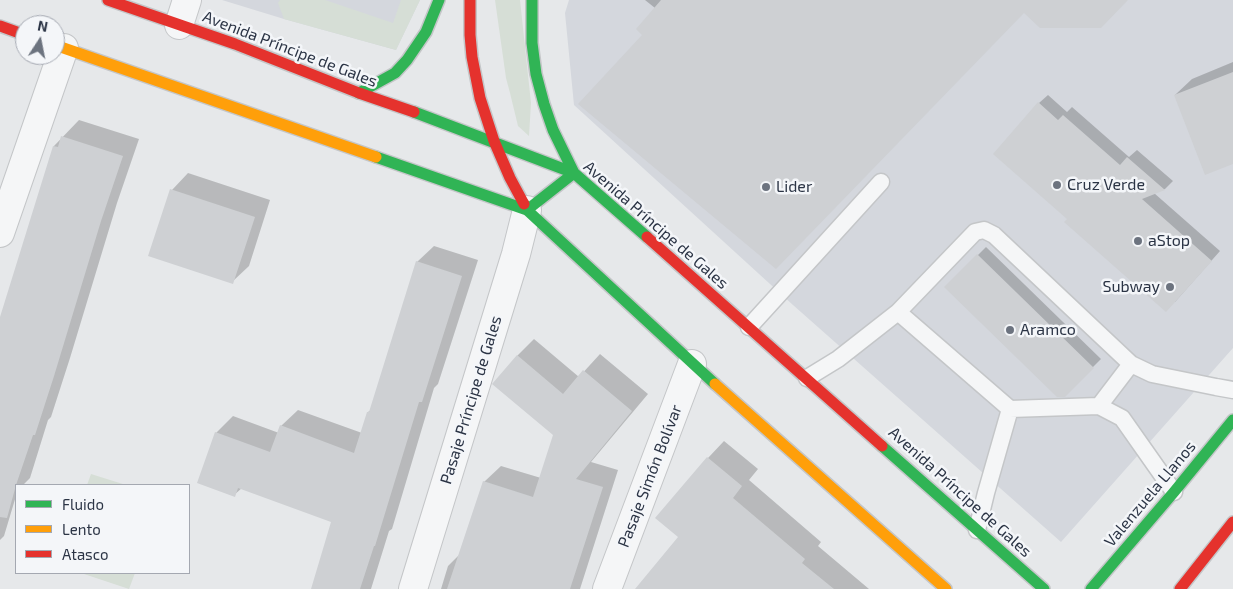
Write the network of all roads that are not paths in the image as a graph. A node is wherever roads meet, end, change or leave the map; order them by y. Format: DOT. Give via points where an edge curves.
graph roads {
  1 [pos="108,0"];
  2 [pos="439,0"];
  3 [pos="470,0"];
  4 [pos="532,0"];
  5 [pos="183,12"];
  6 [pos="0,26"];
  7 [pos="15,31"];
  8 [pos="65,49"];
  9 [pos="53,65"];
  10 [pos="359,93"];
  11 [pos="494,141"];
  12 [pos="574,173"];
  13 [pos="881,182"];
  14 [pos="527,210"];
  15 [pos="0,233"];
  16 [pos="898,312"];
  17 [pos="748,327"];
  18 [pos="692,364"];
  19 [pos="1131,364"];
  20 [pos="807,378"];
  21 [pos="1233,390"];
  22 [pos="1099,406"];
  23 [pos="1010,409"];
  24 [pos="1233,420"];
  25 [pos="1174,492"];
  26 [pos="1233,522"];
  27 [pos="977,530"];
  28 [pos="413,589"];
  29 [pos="607,589"];
  30 [pos="946,589"];
  31 [pos="1044,589"];
  32 [pos="1091,589"];
  33 [pos="1180,589"];
  1 -- 5 [label="main road, Avenida Príncipe de Gales"];
  2 -- 10 [label="main road" via="426,32 407,60 395,73"];
  3 -- 11 [label="main road" via="472,57 480,98"];
  4 -- 12 [label="main road" via="536,74 553,130"];
  5 -- 10 [label="main road, Avenida Príncipe de Gales" via="235,44"];
  6 -- 7 [label="main road"];
  8 -- 14 [label="main road"];
  9 -- 15 [label="street"];
  10 -- 11 [label="main road, Avenida Príncipe de Gales"];
  11 -- 12 [label="main road, Avenida Príncipe de Gales"];
  11 -- 14 [label="main road"];
  12 -- 14 [label="main road"];
  12 -- 17 [label="main road, Avenida Príncipe de Gales"];
  13 -- 17 [label="lane"];
  14 -- 18 [label="main road"];
  14 -- 28 [label="street, Pasaje Príncipe de Gales"];
  16 -- 19 [label="lane" via="975,232 984,230 994,235"];
  16 -- 20 [label="lane" via="838,360"];
  16 -- 23 [label="lane"];
  17 -- 20 [label="main road, Avenida Príncipe de Gales"];
  18 -- 29 [label="street, Pasaje Simón Bolívar"];
  18 -- 30 [label="main road"];
  19 -- 21 [label="lane" via="1152,374"];
  19 -- 22 [label="lane"];
  20 -- 27 [label="main road, Avenida Príncipe de Gales"];
  22 -- 23 [label="lane"];
  22 -- 25 [label="lane" via="1122,418"];
  23 -- 27 [label="lane"];
  24 -- 25 [label="main road, Valenzuela Llanos"];
  25 -- 32 [label="main road, Valenzuela Llanos"];
  26 -- 33 [label="main road"];
  27 -- 31 [label="main road, Avenida Príncipe de Gales"];
}
